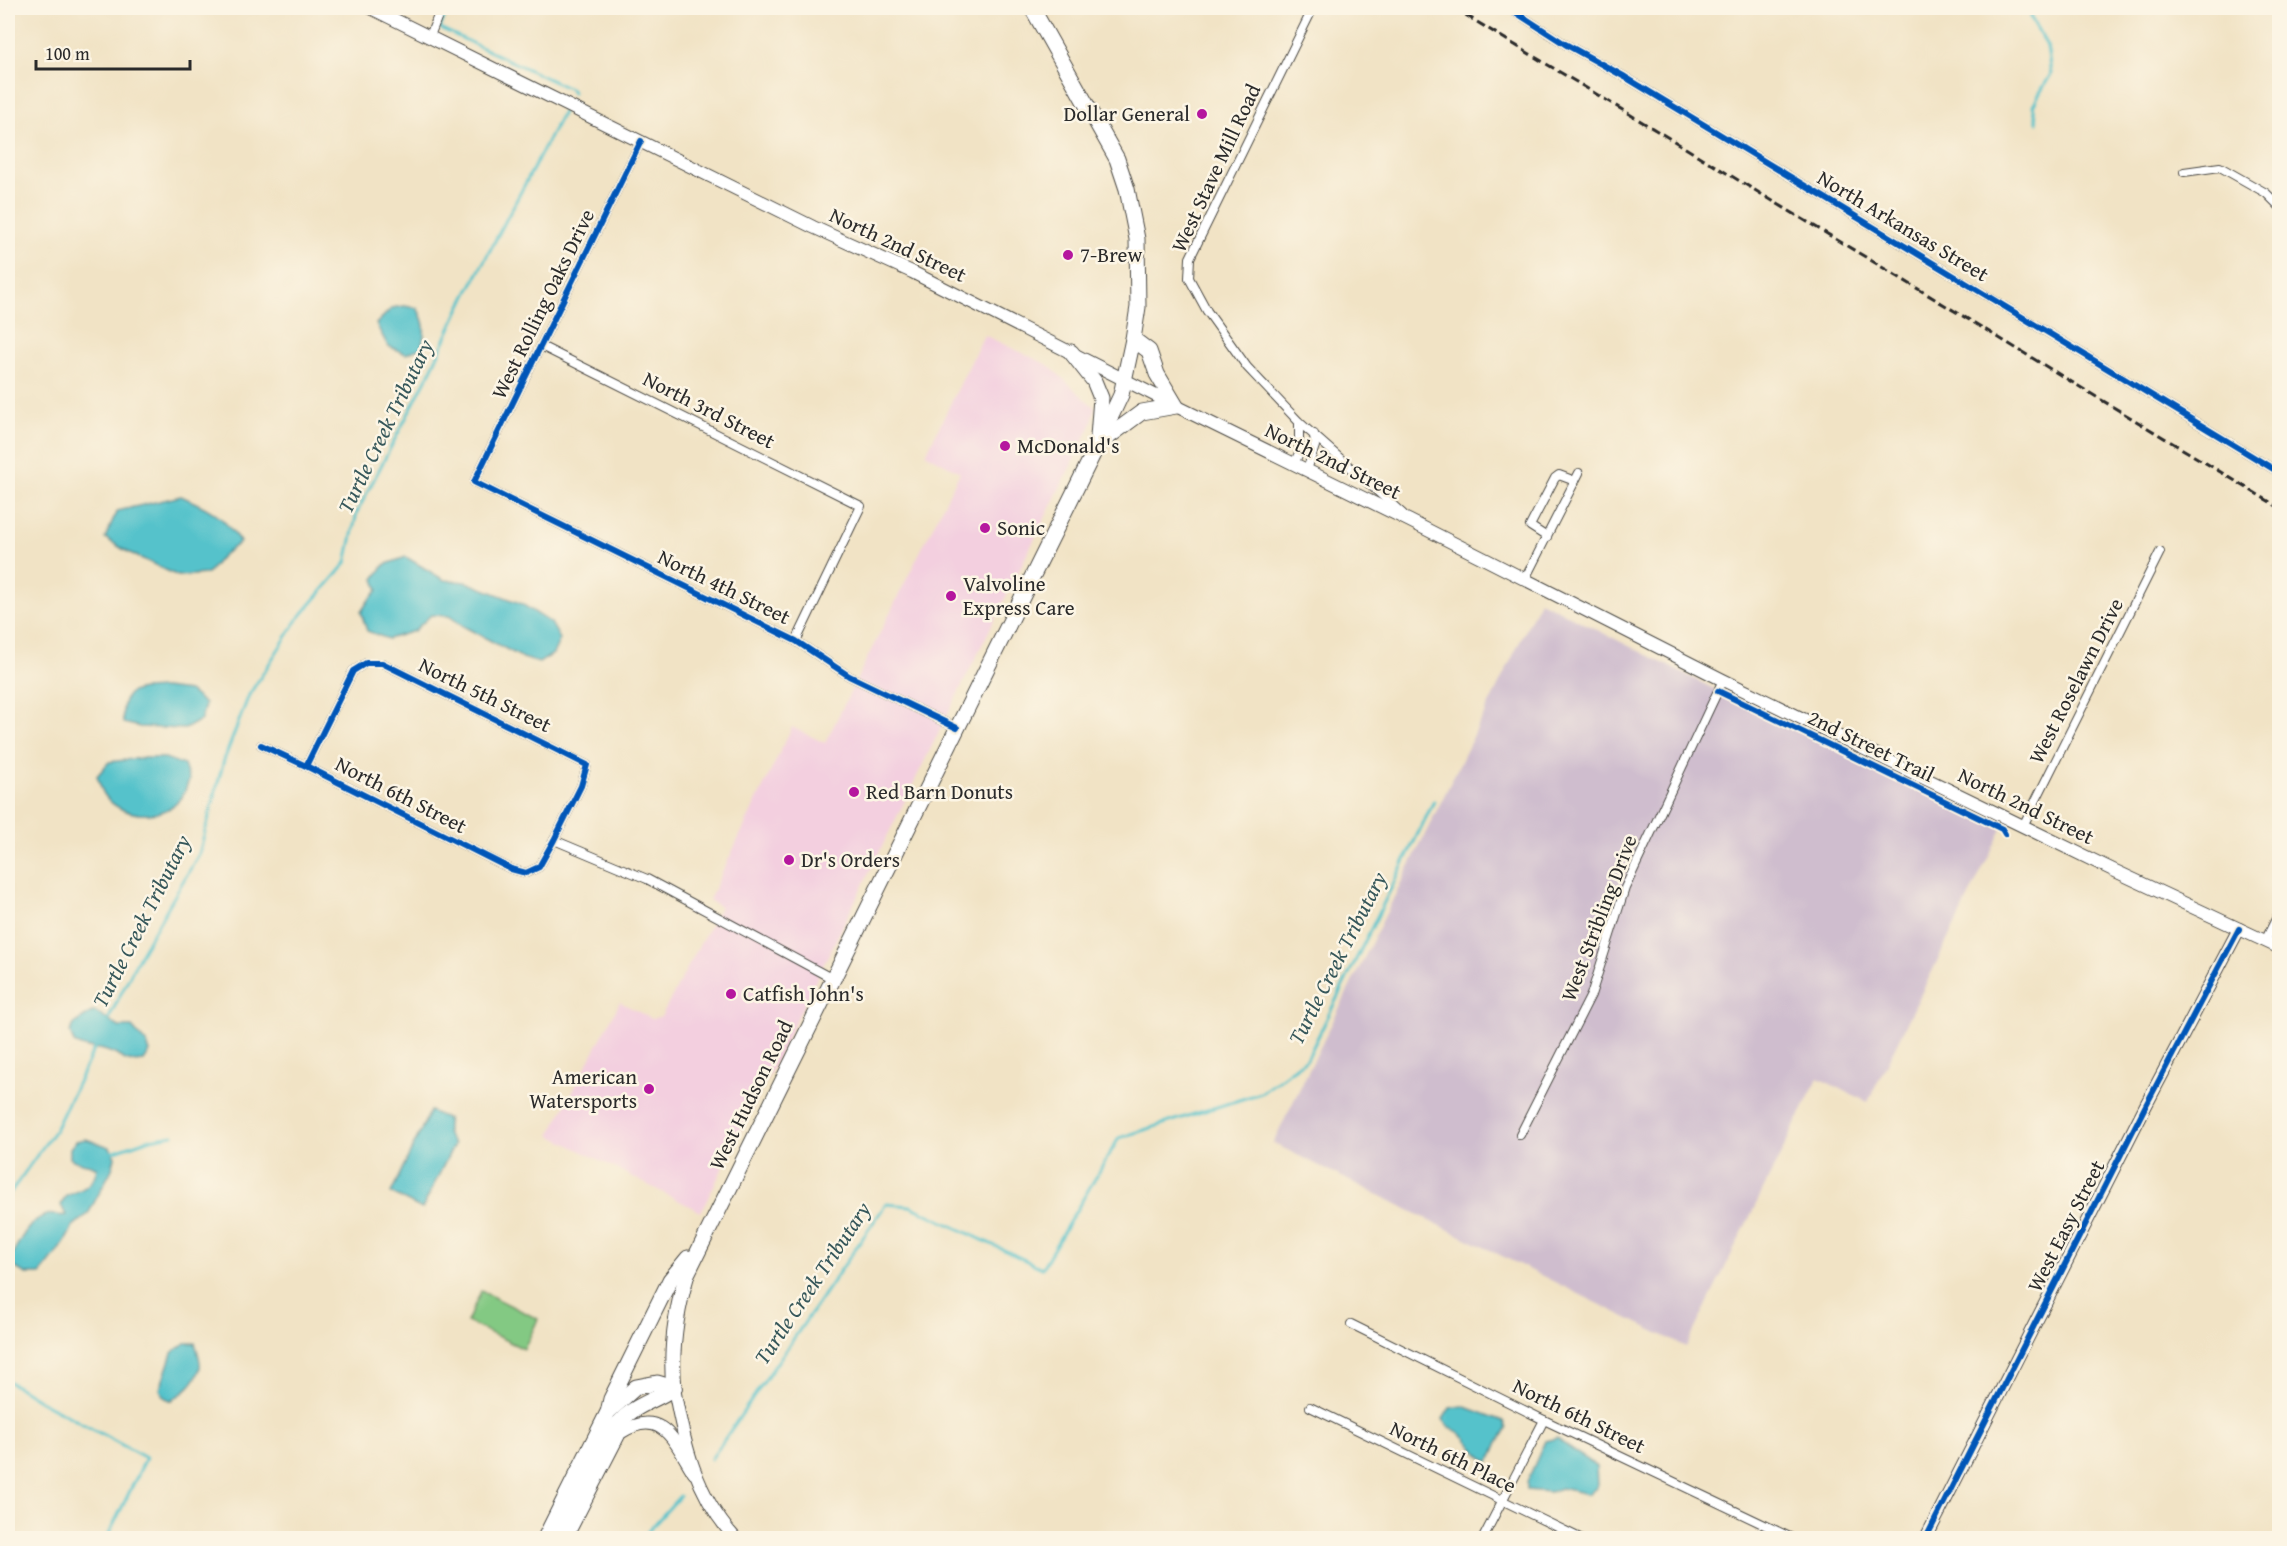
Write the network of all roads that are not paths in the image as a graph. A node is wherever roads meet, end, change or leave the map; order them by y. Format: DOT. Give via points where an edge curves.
graph roads {
  1 [pos="371,8"];
  2 [pos="441,8"];
  3 [pos="1032,8"];
  4 [pos="1313,8"];
  5 [pos="1509,8"];
  6 [pos="430,36"];
  7 [pos="641,141"];
  8 [pos="2184,172"];
  9 [pos="2280,207"];
  10 [pos="1134,339"];
  11 [pos="541,346"];
  12 [pos="1071,352"];
  13 [pos="1125,380"];
  14 [pos="1176,406"];
  15 [pos="1299,422"];
  16 [pos="1314,434"];
  17 [pos="1097,446"];
  18 [pos="1294,464"];
  19 [pos="1307,470"];
  20 [pos="2280,472"];
  21 [pos="474,482"];
  22 [pos="1410,521"];
  23 [pos="1547,537"];
  24 [pos="2160,552"];
  25 [pos="1526,579"];
  26 [pos="796,641"];
  27 [pos="1723,680"];
  28 [pos="957,728"];
  29 [pos="261,745"];
  30 [pos="306,766"];
  31 [pos="2023,826"];
  32 [pos="554,840"];
  33 [pos="2280,911"];
  34 [pos="2239,929"];
  35 [pos="2265,941"];
  36 [pos="2280,948"];
  37 [pos="833,979"];
  38 [pos="1521,1135"];
  39 [pos="701,1242"];
  40 [pos="1351,1324"];
  41 [pos="674,1388"];
  42 [pos="1310,1407"];
  43 [pos="608,1412"];
  44 [pos="1544,1420"];
  45 [pos="694,1473"];
  46 [pos="1502,1501"];
  47 [pos="545,1539"];
  48 [pos="557,1539"];
  49 [pos="566,1539"];
  50 [pos="735,1539"];
  51 [pos="1484,1539"];
  52 [pos="1580,1539"];
  53 [pos="1792,1539"];
  54 [pos="1926,1539"];
  1 -- 6 [label="main road, North 2nd Street"];
  2 -- 6 [label="street"];
  3 -- 10 [label="highway, West Hudson Road" via="1103,131 1127,189 1137,239"];
  4 -- 15 [label="street, West Stave Mill Road" via="1190,258 1189,278 1247,367"];
  5 -- 20 [label="street, North Arkansas Street"];
  6 -- 7 [label="main road, North 2nd Street"];
  7 -- 11 [label="street, West Rolling Oaks Drive"];
  7 -- 12 [label="main road, North 2nd Street"];
  8 -- 9 [label="street" via="2220,168 2266,193"];
  10 -- 13 [label="highway, West Hudson Road"];
  10 -- 14 [label="highway" via="1149,351"];
  11 -- 21 [label="street, West Rolling Oaks Drive"];
  11 -- 26 [label="street, North 3rd Street" via="861,506"];
  12 -- 13 [label="main road, North 2nd Street"];
  12 -- 17 [label="highway" via="1094,381 1101,398"];
  13 -- 14 [label="main road, North 2nd Street"];
  13 -- 17 [label="highway, West Hudson Road"];
  14 -- 17 [label="highway" via="1142,412"];
  14 -- 18 [label="main road, North 2nd Street"];
  15 -- 16 [label="street, West Stave Mill Road"];
  15 -- 18 [label="street" via="1299,453"];
  16 -- 19 [label="street" via="1315,446"];
  16 -- 22 [label="street, West Stave Mill Road"];
  17 -- 28 [label="highway, West Hudson Road"];
  18 -- 19 [label="main road, North 2nd Street"];
  19 -- 22 [label="main road, North 2nd Street"];
  21 -- 26 [label="street, North 4th Street"];
  22 -- 25 [label="main road, North 2nd Street"];
  23 -- 23 [label="street" via="1577,477 1556,478 1530,526"];
  23 -- 25 [label="street"];
  24 -- 31 [label="street, West Roselawn Drive"];
  25 -- 27 [label="main road, North 2nd Street"];
  26 -- 28 [label="street, North 4th Street" via="849,676"];
  27 -- 31 [label="main road, North 2nd Street"];
  27 -- 38 [label="street, West Stribling Drive" via="1625,888 1591,995"];
  28 -- 37 [label="highway, West Hudson Road"];
  29 -- 30 [label="street, North 6th Street"];
  30 -- 32 [label="street, North 6th Street" via="511,869 526,873 539,867"];
  30 -- 32 [label="street, North 5th Street" via="353,671 366,663 382,663 587,765"];
  31 -- 34 [label="main road, North 2nd Street"];
  32 -- 37 [label="street" via="646,879"];
  33 -- 35 [label="street"];
  34 -- 35 [label="main road, North 2nd Street"];
  34 -- 54 [label="main road, West Easy Street"];
  35 -- 36 [label="main road, North 2nd Street"];
  37 -- 39 [label="highway, West Hudson Road"];
  39 -- 41 [label="highway, West Hudson Road" via="679,1301 674,1330"];
  39 -- 43 [label="highway" via="670,1280"];
  40 -- 44 [label="street, North 6th Street"];
  41 -- 43 [label="highway" via="657,1383 636,1387"];
  41 -- 45 [label="main road"];
  41 -- 48 [label="highway" via="634,1407 621,1418"];
  42 -- 46 [label="street, North 6th Place"];
  43 -- 47 [label="highway"];
  44 -- 46 [label="street"];
  44 -- 53 [label="street, North 6th Street"];
  45 -- 49 [label="main road" via="666,1429 652,1423 634,1424 620,1433"];
  45 -- 50 [label="main road"];
  46 -- 51 [label="street"];
  46 -- 52 [label="street, North 6th Place"];
}
